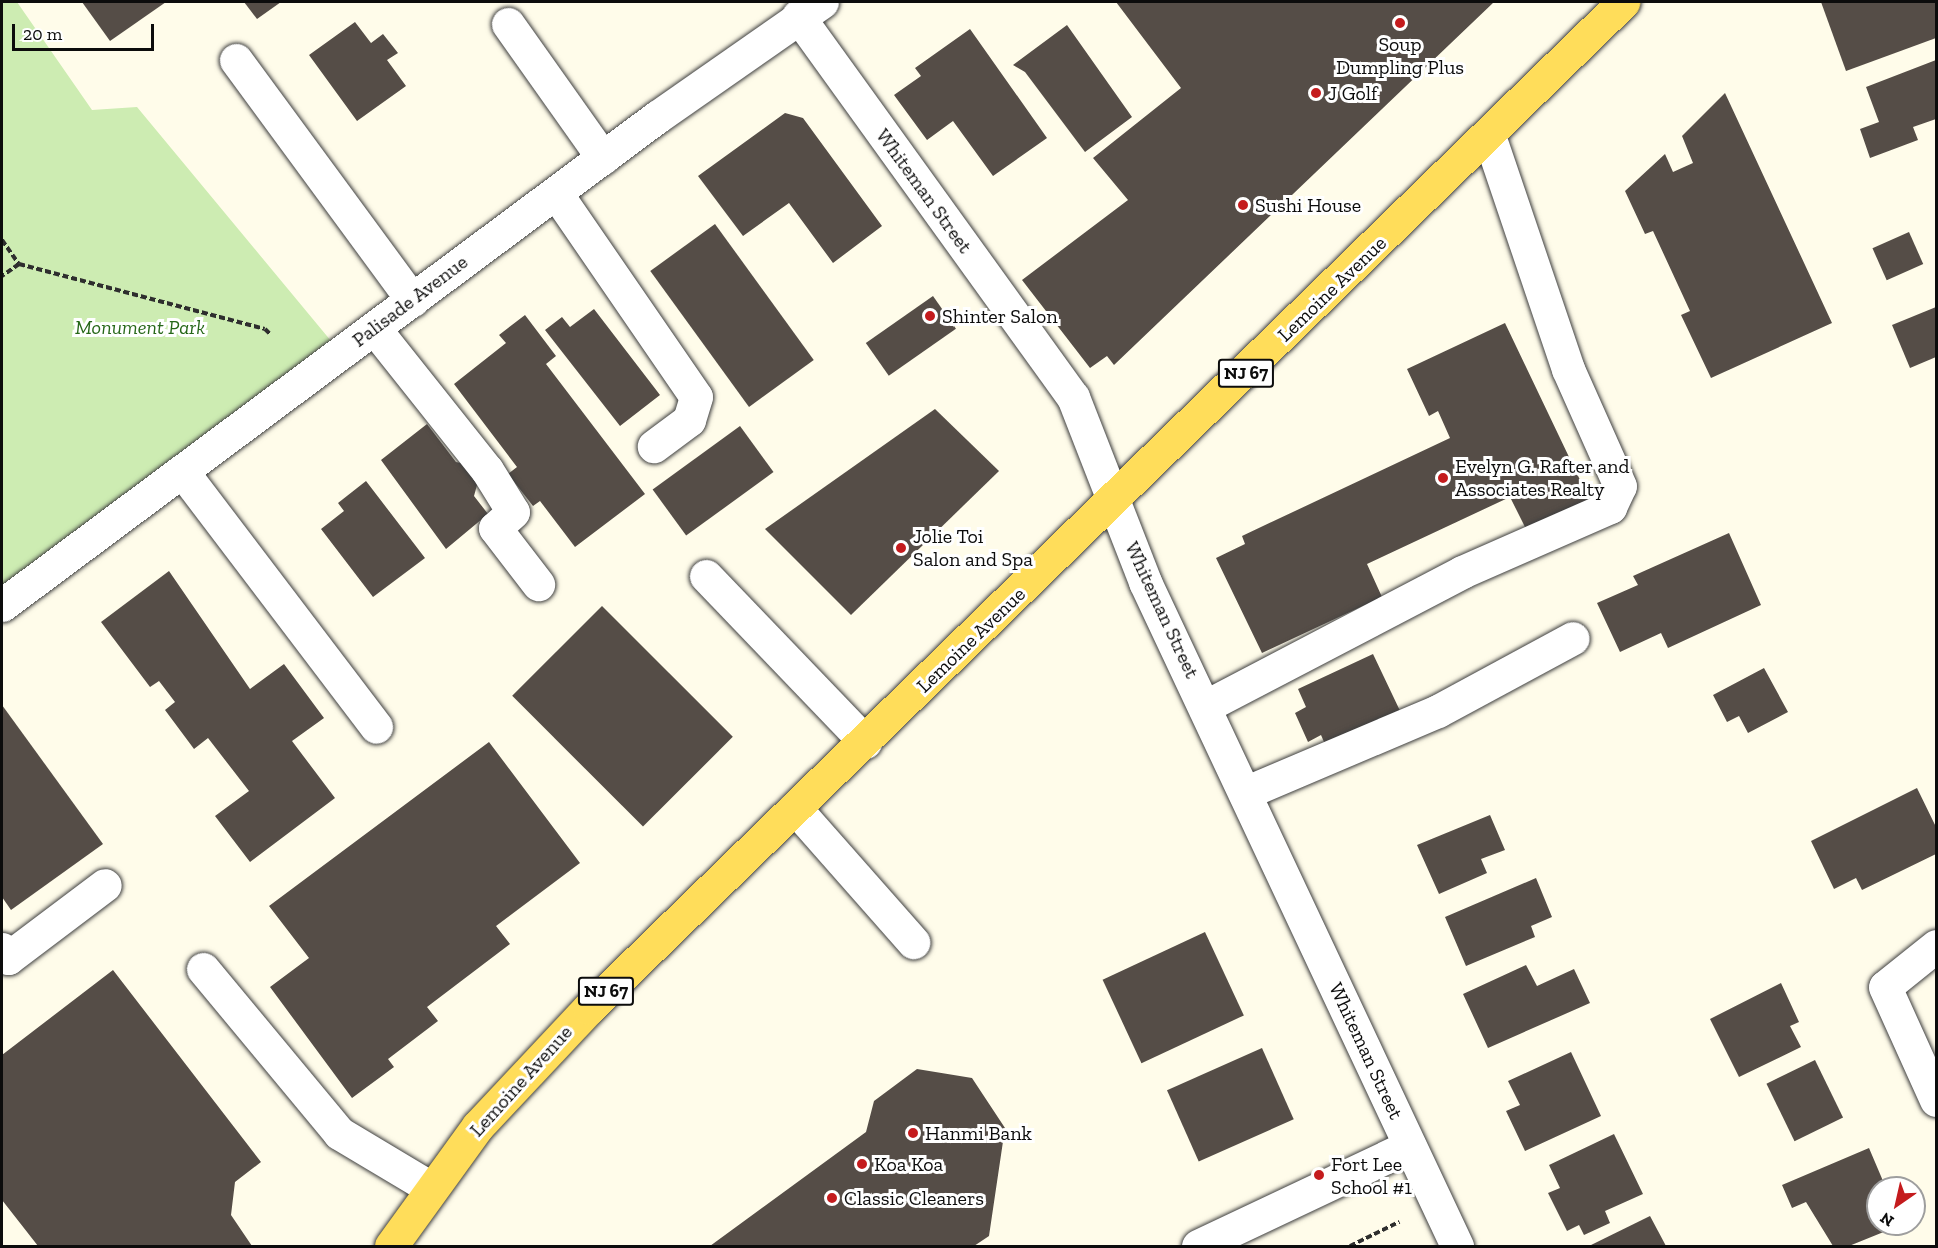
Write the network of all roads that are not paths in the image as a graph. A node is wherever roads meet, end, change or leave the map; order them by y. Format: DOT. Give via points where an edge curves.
graph roads {
  1 [pos="1623,2"];
  2 [pos="793,10"];
  3 [pos="508,24"];
  4 [pos="236,60"];
  5 [pos="1489,135"];
  6 [pos="603,158"];
  7 [pos="556,193"];
  8 [pos="412,300"];
  9 [pos="374,328"];
  10 [pos="654,446"];
  11 [pos="182,471"];
  12 [pos="1115,501"];
  13 [pos="706,576"];
  14 [pos="538,584"];
  15 [pos="2,605"];
  16 [pos="1574,638"];
  17 [pos="1206,706"];
  18 [pos="376,727"];
  19 [pos="865,742"];
  20 [pos="1247,792"];
  21 [pos="795,808"];
  22 [pos="105,885"];
  23 [pos="914,942"];
  24 [pos="1936,946"];
  25 [pos="2,949"];
  26 [pos="203,969"];
  27 [pos="1936,1100"];
  28 [pos="1410,1146"];
  29 [pos="431,1188"];
  30 [pos="396,1245"];
  31 [pos="1198,1246"];
  32 [pos="1457,1246"];
  1 -- 5 [label="main road, Lemoine Avenue / NJ 67"];
  2 -- 6 [label="street, Palisade Avenue"];
  2 -- 12 [label="street, Whiteman Street" via="1073,397"];
  3 -- 6 [label="street"];
  4 -- 8 [label="street"];
  5 -- 12 [label="main road, Lemoine Avenue / NJ 67"];
  5 -- 17 [label="street" via="1569,369 1620,486 1610,507 1462,572"];
  6 -- 7 [label="street, Palisade Avenue"];
  7 -- 8 [label="street, Palisade Avenue"];
  7 -- 10 [label="street" via="696,397 689,420"];
  8 -- 9 [label="street, Palisade Avenue"];
  9 -- 11 [label="street, Palisade Avenue"];
  9 -- 14 [label="street" via="487,470 513,512 495,528"];
  11 -- 15 [label="street, Palisade Avenue"];
  11 -- 18 [label="street"];
  12 -- 17 [label="street, Whiteman Street" via="1145,582"];
  12 -- 19 [label="main road, Lemoine Avenue / NJ 67"];
  13 -- 19 [label="street"];
  16 -- 20 [label="street" via="1438,711"];
  17 -- 20 [label="street, Whiteman Street"];
  19 -- 21 [label="main road, Lemoine Avenue / NJ 67"];
  20 -- 28 [label="street, Whiteman Street"];
  21 -- 23 [label="street"];
  21 -- 29 [label="main road, Lemoine Avenue / NJ 67" via="534,1065"];
  22 -- 25 [label="street" via="8,958"];
  24 -- 27 [label="street" via="1885,987"];
  26 -- 29 [label="street" via="339,1133"];
  28 -- 31 [label="street"];
  28 -- 32 [label="street, Whiteman Street"];
  29 -- 30 [label="main road, Lemoine Avenue / NJ 67"];
}
